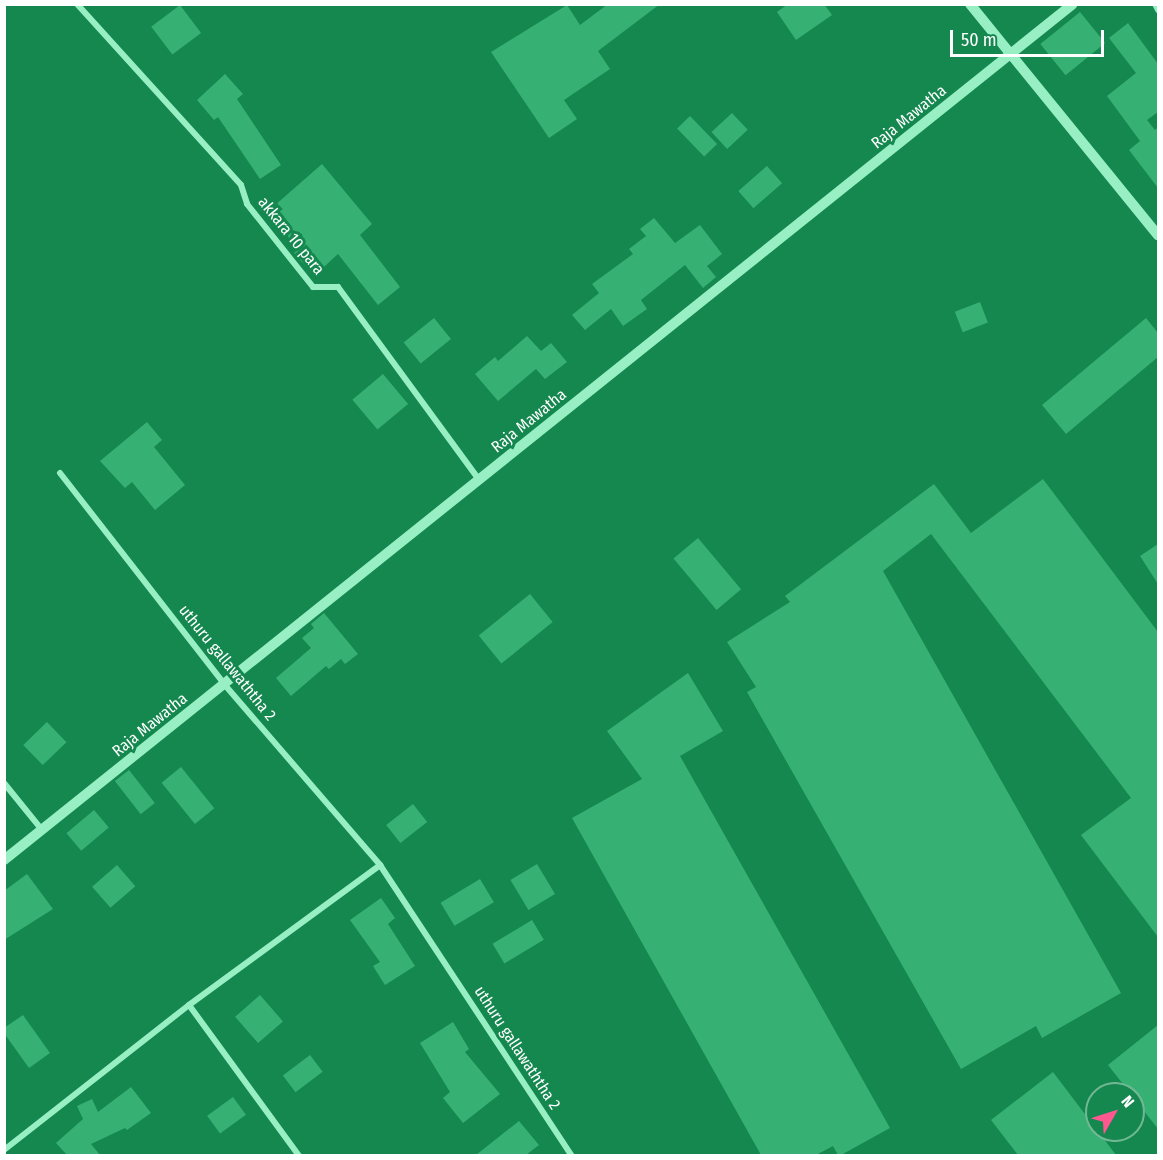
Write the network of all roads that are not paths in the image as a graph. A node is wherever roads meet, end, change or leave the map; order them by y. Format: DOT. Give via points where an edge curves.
graph roads {
  1 [pos="77,4"];
  2 [pos="970,4"];
  3 [pos="1073,4"];
  4 [pos="1155,4"];
  5 [pos="1158,10"];
  6 [pos="1011,55"];
  7 [pos="1158,235"];
  8 [pos="60,473"];
  9 [pos="479,480"];
  10 [pos="224,684"];
  11 [pos="4,783"];
  12 [pos="42,830"];
  13 [pos="4,860"];
  14 [pos="380,865"];
  15 [pos="189,1005"];
  16 [pos="4,1150"];
  17 [pos="299,1155"];
  18 [pos="572,1155"];
  1 -- 9 [label="street, akkara 10 para" via="241,185 246,204 313,286 338,287"];
  2 -- 6 [label="street"];
  3 -- 6 [label="street, Raja Mawatha"];
  4 -- 5 [label="street"];
  6 -- 7 [label="street"];
  6 -- 9 [label="street, Raja Mawatha"];
  8 -- 10 [label="street, uthuru gallawaththa 2"];
  9 -- 10 [label="street, Raja Mawatha"];
  10 -- 12 [label="street, Raja Mawatha"];
  10 -- 14 [label="street, uthuru gallawaththa 2"];
  11 -- 12 [label="street"];
  12 -- 13 [label="street, Raja Mawatha"];
  14 -- 15 [label="street"];
  14 -- 18 [label="street, uthuru gallawaththa 2"];
  15 -- 16 [label="street"];
  15 -- 17 [label="street"];
}
